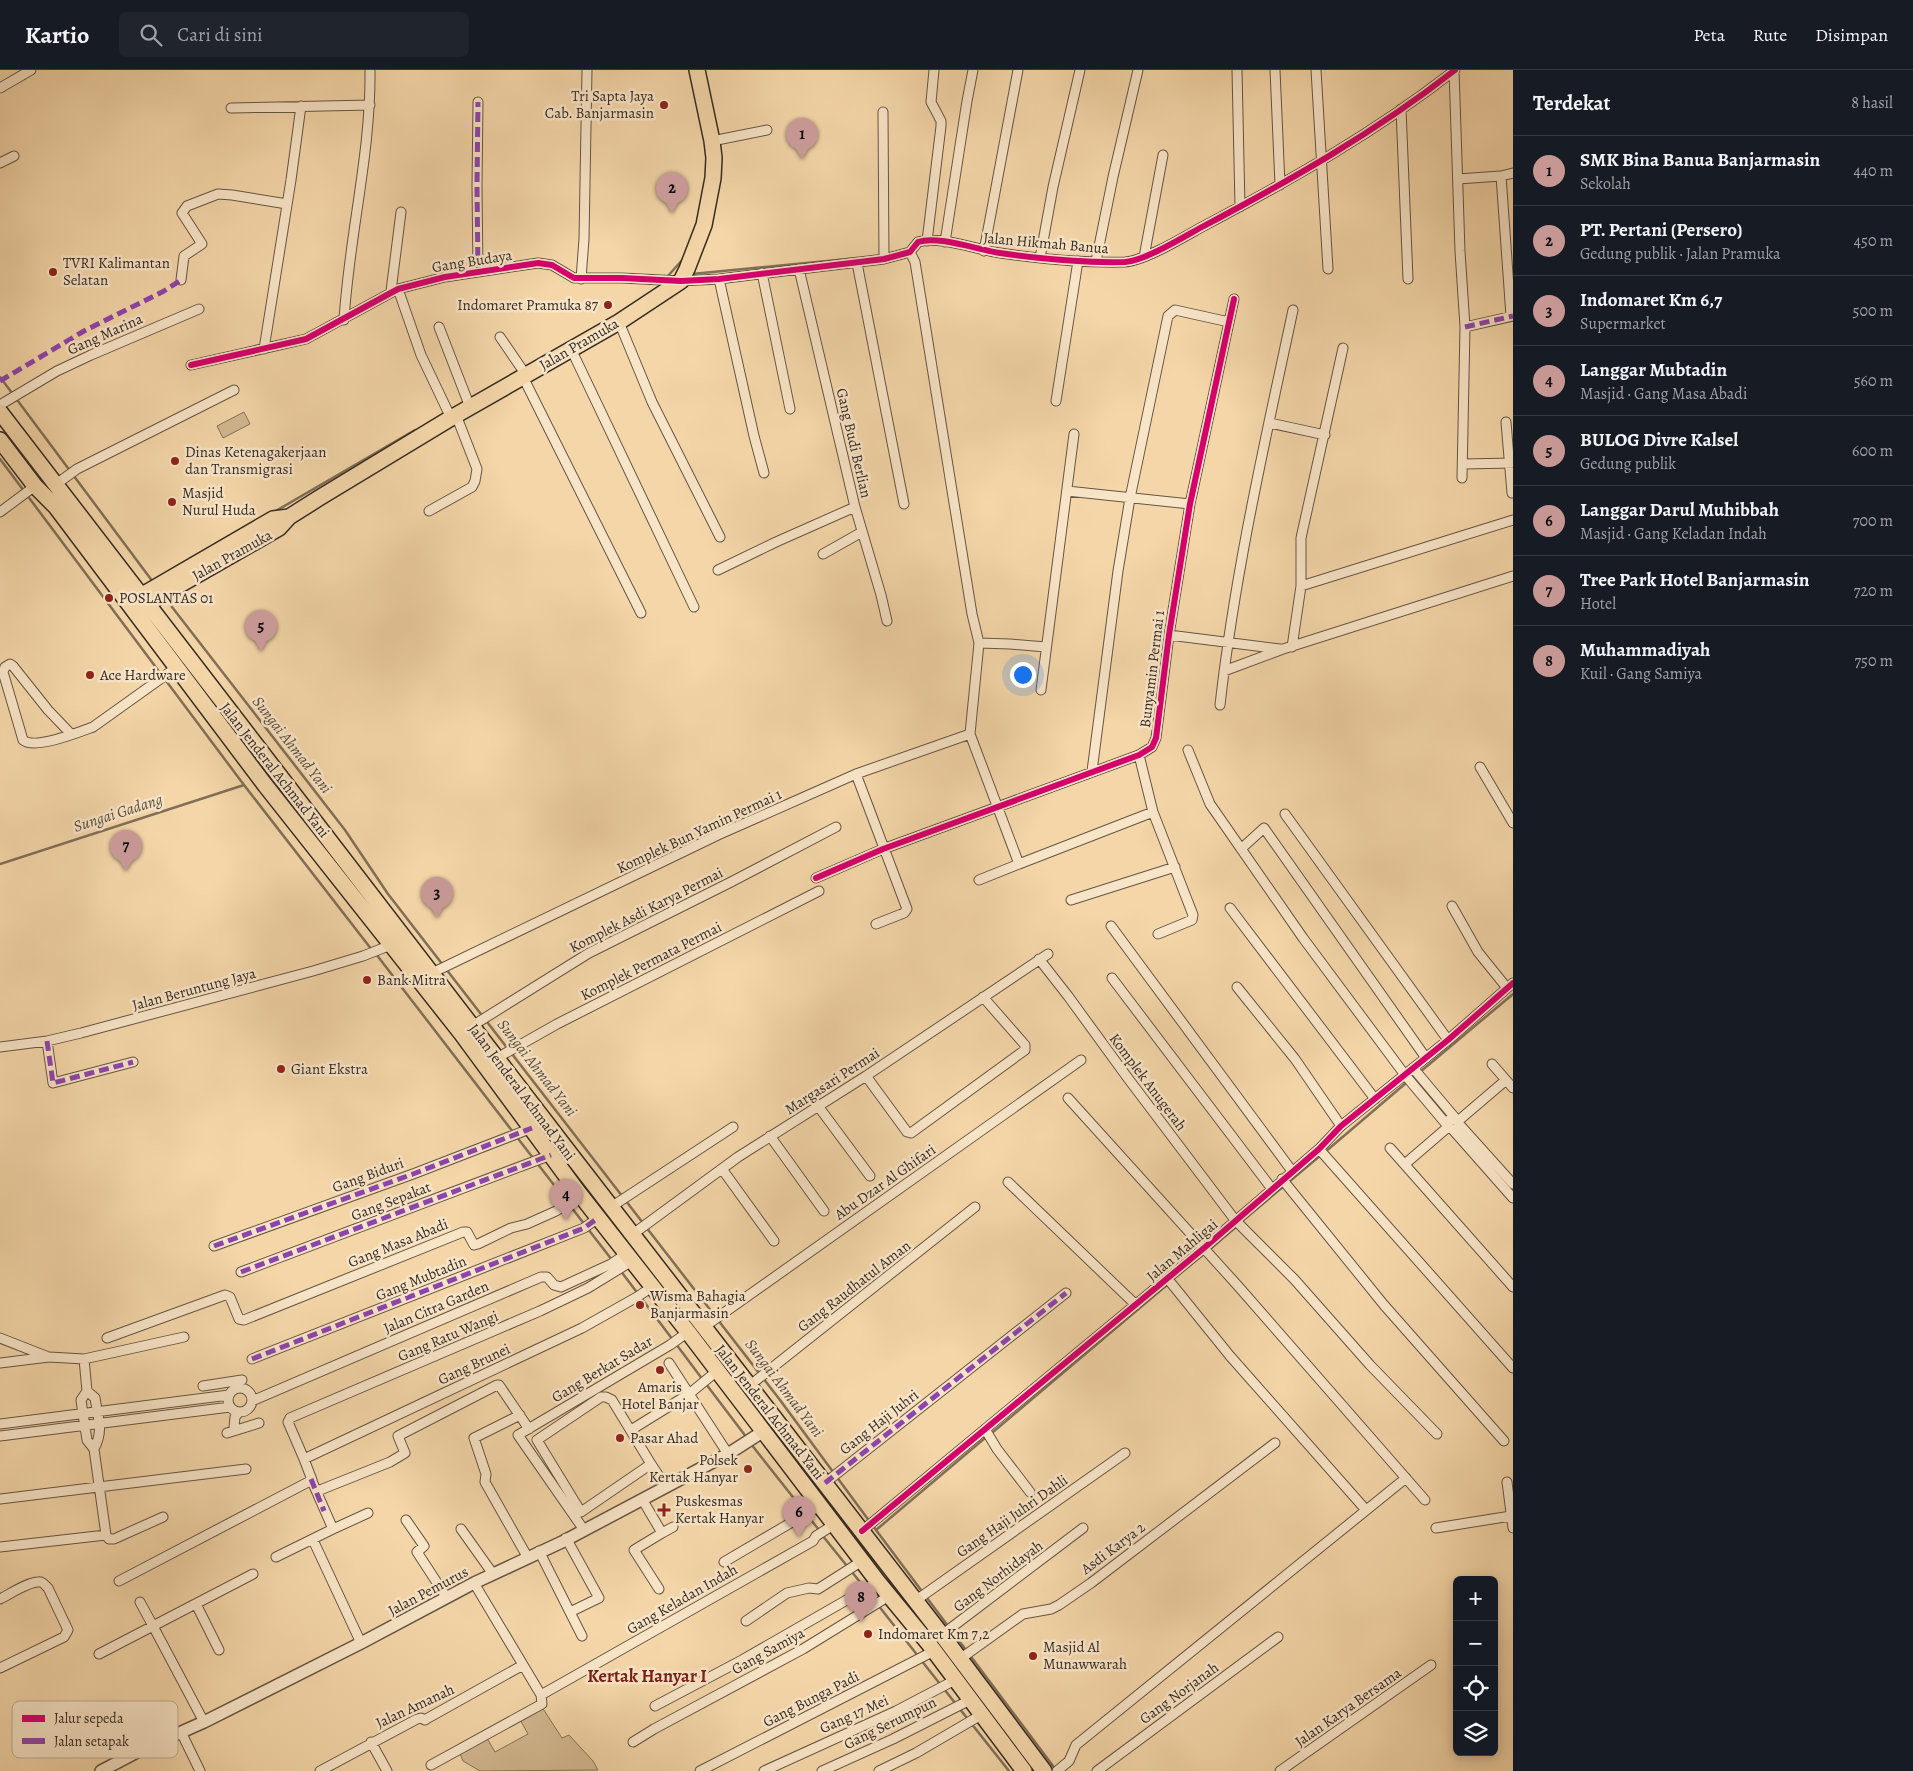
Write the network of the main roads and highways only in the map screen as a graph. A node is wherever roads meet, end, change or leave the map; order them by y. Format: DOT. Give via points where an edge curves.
graph roads {
  1 [pos="697,70"];
  2 [pos="0,412"];
  3 [pos="0,440"];
  4 [pos="148,597"];
  5 [pos="520,1101"];
  6 [pos="1024,1771"];
  7 [pos="1044,1771"];
  1 -- 4 [label="main road, Jalan Pramuka" via="714,158 710,199 698,242 680,281 619,322 454,416 289,517 279,528"];
  2 -- 4 [label="main road, Jalan Jenderal Achmad Yani" via="55,485"];
  3 -- 4 [label="main road, Jalan Jenderal Achmad Yani" via="32,488 56,507"];
  4 -- 5 [label="main road, Jalan Jenderal Achmad Yani" via="440,969 472,1026 497,1058"];
  4 -- 5 [label="main road, Jalan Jenderal Achmad Yani" via="172,670"];
  5 -- 6 [label="main road, Jalan Jenderal Achmad Yani" via="520,1132 870,1587 926,1653 947,1685 974,1719"];
  5 -- 7 [label="main road, Jalan Jenderal Achmad Yani" via="621,1201 642,1227 832,1477 865,1529 948,1630"];
}
